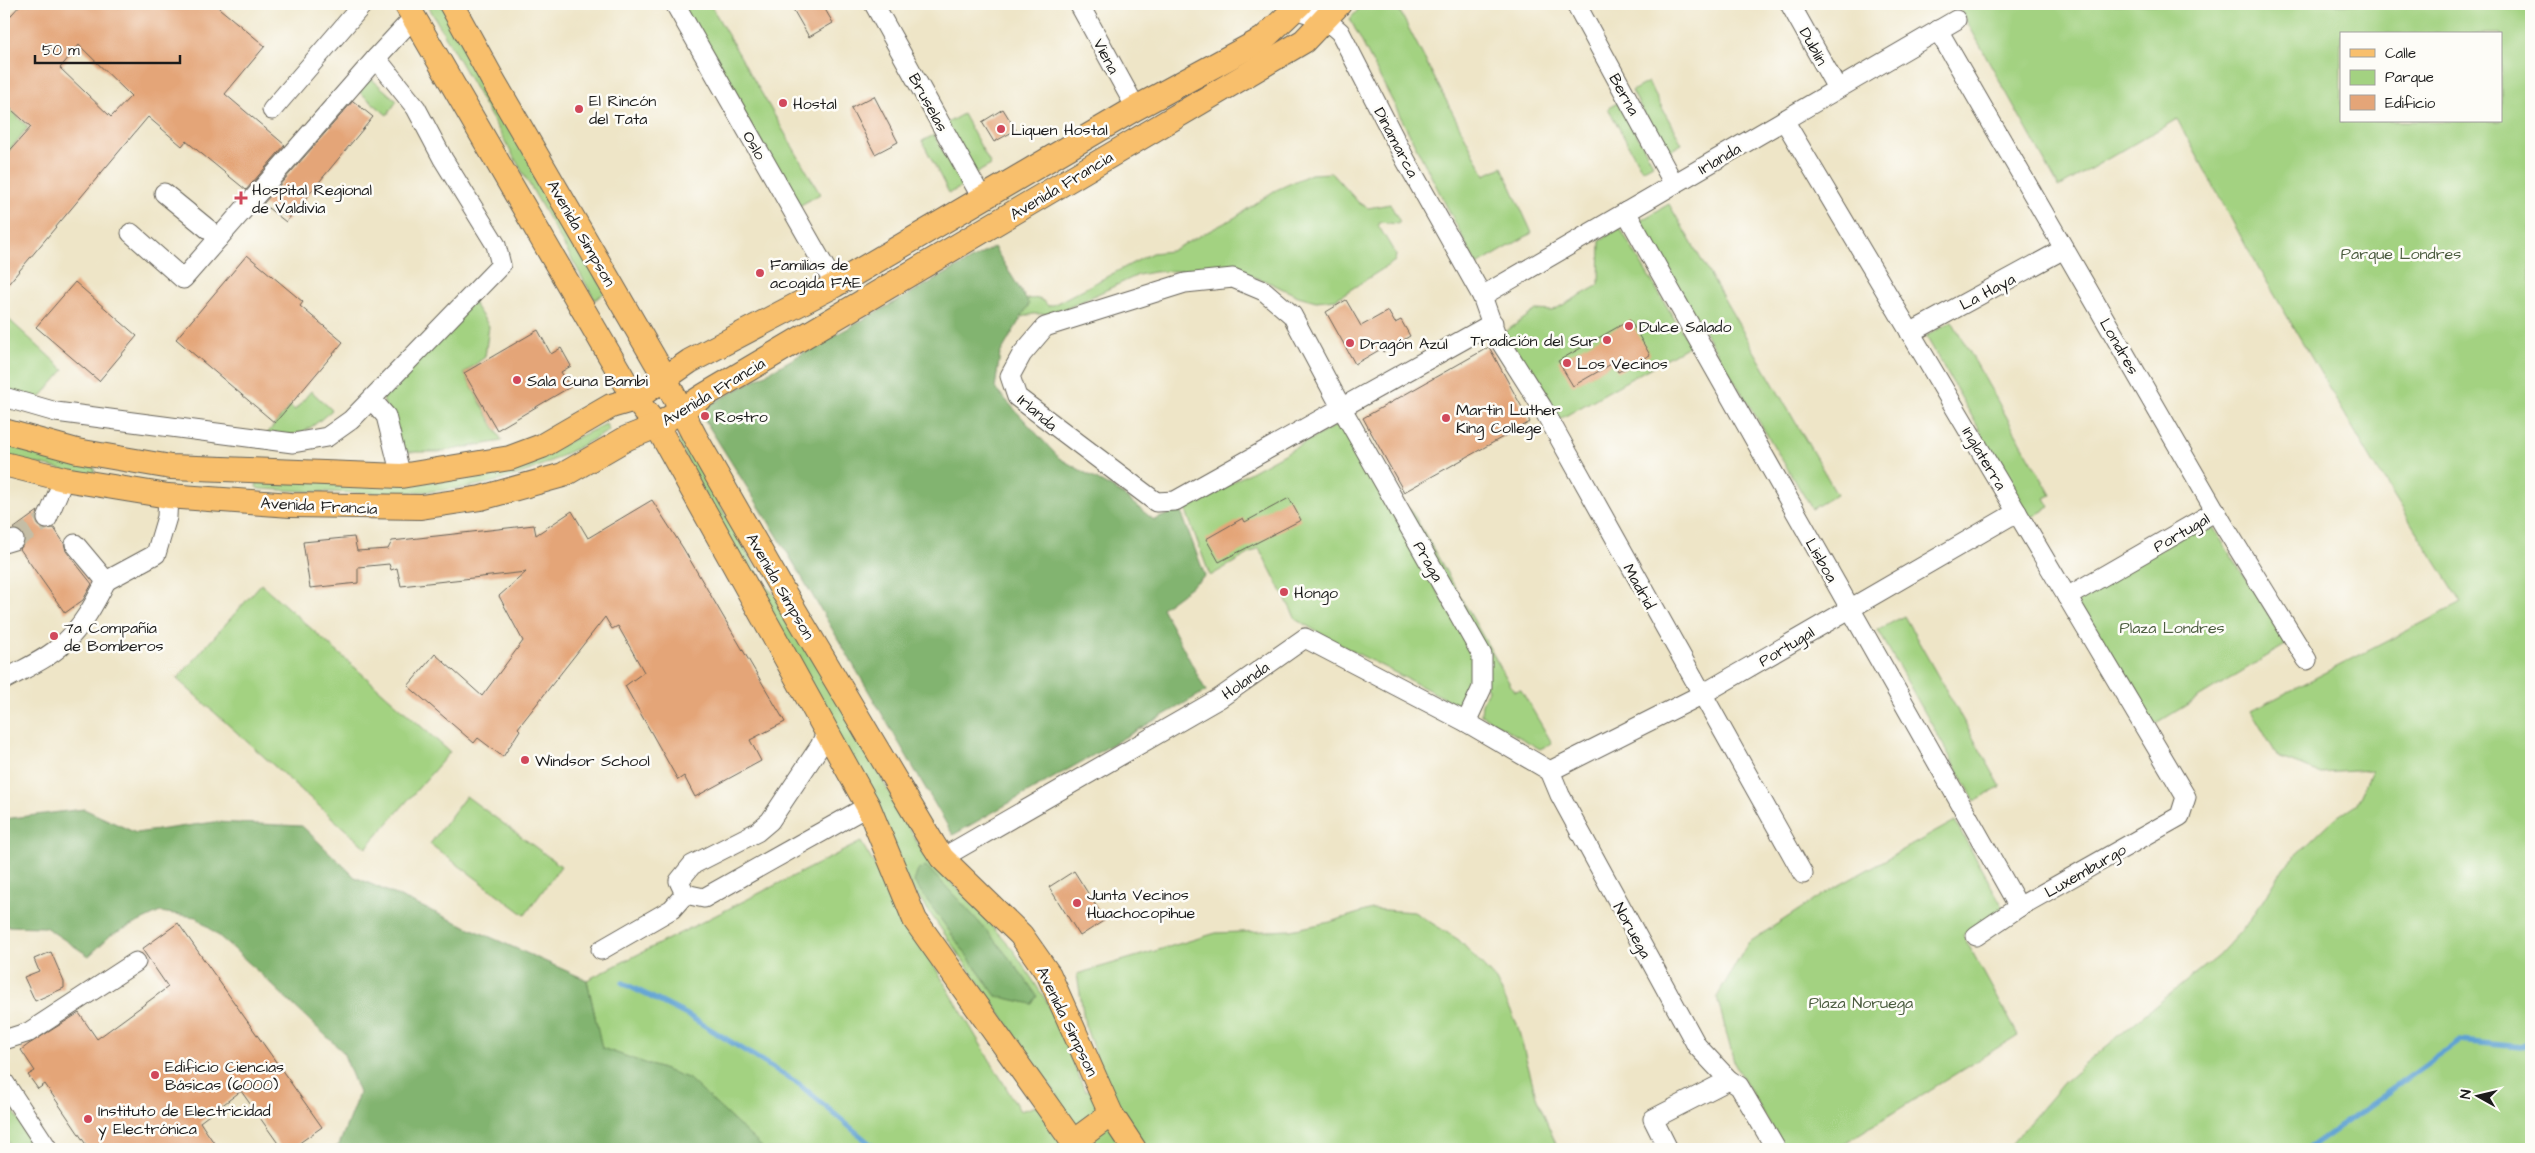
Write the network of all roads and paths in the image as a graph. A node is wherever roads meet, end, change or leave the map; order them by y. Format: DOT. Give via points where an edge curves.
graph roads {
  1 [pos="363,4"];
  2 [pos="451,4"];
  3 [pos="675,4"];
  4 [pos="874,4"];
  5 [pos="1079,4"];
  6 [pos="1576,4"];
  7 [pos="1790,4"];
  8 [pos="1295,6"];
  9 [pos="409,11"];
  10 [pos="1332,11"];
  11 [pos="1956,20"];
  12 [pos="1938,30"];
  13 [pos="376,58"];
  14 [pos="1837,88"];
  15 [pos="1136,108"];
  16 [pos="272,110"];
  17 [pos="1784,120"];
  18 [pos="1674,184"];
  19 [pos="164,193"];
  20 [pos="983,200"];
  21 [pos="1626,212"];
  22 [pos="131,233"];
  23 [pos="219,238"];
  24 [pos="2064,249"];
  25 [pos="835,285"];
  26 [pos="1482,296"];
  27 [pos="1492,324"];
  28 [pos="1910,332"];
  29 [pos="664,379"];
  30 [pos="4,397"];
  31 [pos="635,399"];
  32 [pos="372,400"];
  33 [pos="1341,406"];
  34 [pos="681,411"];
  35 [pos="657,426"];
  36 [pos="4,431"];
  37 [pos="4,464"];
  38 [pos="171,467"];
  39 [pos="401,476"];
  40 [pos="64,479"];
  41 [pos="168,496"];
  42 [pos="2216,511"];
  43 [pos="2017,512"];
  44 [pos="47,519"];
  45 [pos="76,544"];
  46 [pos="106,581"];
  47 [pos="2068,598"];
  48 [pos="1850,608"];
  49 [pos="2307,660"];
  50 [pos="4,680"];
  51 [pos="1701,695"];
  52 [pos="1466,722"];
  53 [pos="827,731"];
  54 [pos="1550,771"];
  55 [pos="2186,797"];
  56 [pos="868,806"];
  57 [pos="942,858"];
  58 [pos="1803,874"];
  59 [pos="685,894"];
  60 [pos="2019,907"];
  61 [pos="1976,936"];
  62 [pos="601,950"];
  63 [pos="136,962"];
  64 [pos="4,1040"];
  65 [pos="1729,1080"];
  66 [pos="4,1082"];
  67 [pos="1111,1114"];
  68 [pos="1075,1145"];
  69 [pos="48,1149"];
  70 [pos="1134,1149"];
  71 [pos="1668,1149"];
  72 [pos="1776,1149"];
  1 -- 16 [label="street"];
  2 -- 29 [label="main road, Avenida Simpson"];
  3 -- 25 [label="street, Oslo"];
  4 -- 20 [label="street, Bruselas"];
  5 -- 15 [label="street, Viena"];
  6 -- 18 [label="street, Berna"];
  7 -- 14 [label="street, Dublín"];
  8 -- 10 [label="street, Dinamarca"];
  8 -- 15 [label="main road, Avenida Francia" via="1263,39"];
  9 -- 13 [label="street"];
  9 -- 31 [label="main road, Avenida Simpson"];
  10 -- 26 [label="street, Dinamarca" via="1405,159"];
  10 -- 34 [label="main road, Avenida Francia" via="1304,41"];
  11 -- 12 [label="street, Irlanda"];
  12 -- 14 [label="street, Irlanda"];
  12 -- 24 [label="street, Londres"];
  13 -- 23 [label="street"];
  13 -- 32 [label="street" via="416,108 496,245 501,265"];
  14 -- 17 [label="street, Irlanda"];
  15 -- 20 [label="main road, Avenida Francia"];
  17 -- 18 [label="street, Irlanda"];
  17 -- 28 [label="street, Inglaterra"];
  18 -- 21 [label="street, Irlanda"];
  19 -- 23 [label="street"];
  20 -- 25 [label="main road, Avenida Francia"];
  21 -- 26 [label="street, Irlanda"];
  21 -- 48 [label="street, Lisboa"];
  22 -- 23 [label="street" via="183,279"];
  24 -- 28 [label="street, La Haya"];
  24 -- 42 [label="street, Londres"];
  25 -- 29 [label="main road, Avenida Francia" via="690,361"];
  26 -- 27 [label="street, Madrid"];
  27 -- 33 [label="street, Irlanda"];
  27 -- 51 [label="street, Madrid" via="1542,407"];
  28 -- 43 [label="street, Inglaterra"];
  29 -- 31 [label="main road, Avenida Francia"];
  29 -- 34 [label="main road, Avenida Simpson"];
  30 -- 32 [label="street" via="56,412 293,444 327,437"];
  31 -- 35 [label="main road, Avenida Simpson"];
  31 -- 39 [label="main road, Avenida Francia" via="611,406 542,446 510,458"];
  32 -- 39 [label="street" via="386,416"];
  33 -- 33 [label="street, Irlanda" via="1292,315 1264,291 1233,278 1184,283 1045,327 1022,354 1010,376 1016,397 1156,502 1175,501"];
  33 -- 52 [label="street, Praga" via="1482,655 1482,688"];
  34 -- 35 [label="main road, Avenida Francia"];
  34 -- 57 [label="main road, Avenida Simpson"];
  35 -- 41 [label="main road, Avenida Francia" via="627,438 563,475 451,504 382,508"];
  35 -- 53 [label="main road, Avenida Simpson"];
  36 -- 38 [label="main road, Avenida Francia" via="76,451"];
  37 -- 40 [label="main road, Avenida Francia"];
  38 -- 39 [label="main road, Avenida Francia"];
  38 -- 41 [label="main road"];
  40 -- 41 [label="main road, Avenida Francia"];
  40 -- 44 [label="street"];
  41 -- 46 [label="street" via="167,517 156,554"];
  42 -- 47 [label="street, Portugal"];
  42 -- 49 [label="street, Londres"];
  43 -- 47 [label="street, Inglaterra"];
  43 -- 48 [label="street, Portugal"];
  45 -- 46 [label="street"];
  46 -- 50 [label="street" via="90,611 64,643 51,654"];
  47 -- 55 [label="street, Inglaterra"];
  48 -- 51 [label="street, Portugal"];
  48 -- 60 [label="street, Lisboa"];
  51 -- 54 [label="street, Portugal"];
  51 -- 58 [label="street, Madrid"];
  52 -- 54 [label="street, Holanda"];
  52 -- 57 [label="street, Holanda" via="1306,638 1220,698"];
  53 -- 56 [label="main road, Avenida Simpson"];
  53 -- 59 [label="street" via="770,821 757,832 692,865 679,881"];
  54 -- 65 [label="street, Noruega" via="1696,1046"];
  55 -- 60 [label="street, Luxemburgo" via="2180,816"];
  56 -- 59 [label="street" via="704,898"];
  56 -- 68 [label="main road, Avenida Simpson" via="915,920"];
  57 -- 67 [label="main road, Avenida Simpson" via="1021,935 1049,975"];
  59 -- 62 [label="street" via="672,909"];
  60 -- 61 [label="street, Luxemburgo"];
  63 -- 64 [label="street" via="29,1032"];
  65 -- 71 [label="street" via="1653,1119"];
  65 -- 72 [label="street, Noruega" via="1738,1086"];
  66 -- 69 [label="street"];
  67 -- 68 [label="main road"];
  67 -- 70 [label="main road, Avenida Simpson"];
}
